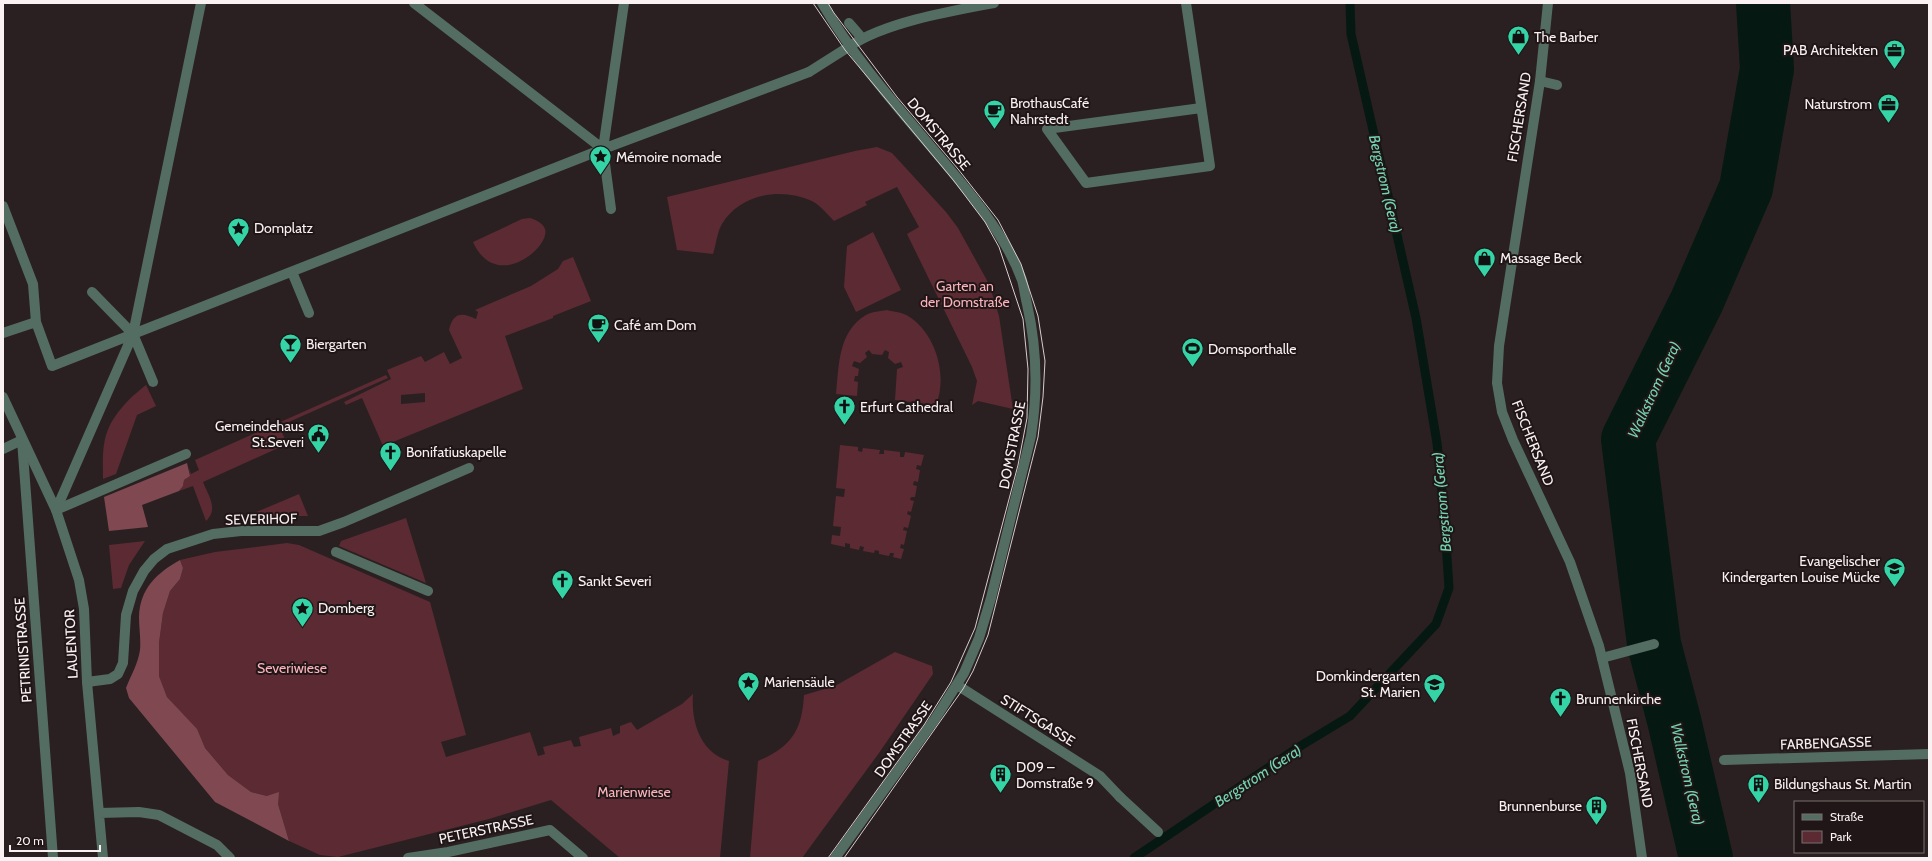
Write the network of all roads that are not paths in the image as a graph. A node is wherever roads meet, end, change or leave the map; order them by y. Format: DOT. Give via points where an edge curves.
graph roads {
  1 [pos="201,3"];
  2 [pos="414,3"];
  3 [pos="624,3"];
  4 [pos="822,3"];
  5 [pos="994,3"];
  6 [pos="1186,3"];
  7 [pos="1548,3"];
  8 [pos="849,23"];
  9 [pos="862,38"];
  10 [pos="850,46"];
  11 [pos="1540,81"];
  12 [pos="1557,85"];
  13 [pos="1201,108"];
  14 [pos="603,149"];
  15 [pos="3,206"];
  16 [pos="611,209"];
  17 [pos="292,272"];
  18 [pos="92,292"];
  19 [pos="309,313"];
  20 [pos="36,322"];
  21 [pos="3,333"];
  22 [pos="133,334"];
  23 [pos="153,382"];
  24 [pos="3,397"];
  25 [pos="22,440"];
  26 [pos="3,449"];
  27 [pos="186,454"];
  28 [pos="469,468"];
  29 [pos="56,510"];
  30 [pos="336,552"];
  31 [pos="428,591"];
  32 [pos="1654,644"];
  33 [pos="1602,658"];
  34 [pos="87,682"];
  35 [pos="957,685"];
  36 [pos="1929,754"];
  37 [pos="1724,760"];
  38 [pos="100,813"];
  39 [pos="1158,832"];
  40 [pos="52,858"];
  41 [pos="103,858"];
  42 [pos="230,858"];
  43 [pos="408,858"];
  44 [pos="583,858"];
  45 [pos="835,858"];
  46 [pos="1642,858"];
  1 -- 22 [label="street"];
  2 -- 14 [label="street"];
  3 -- 14 [label="street"];
  4 -- 10 [label="street"];
  5 -- 9 [label="street" via="963,8"];
  6 -- 13 [label="street"];
  7 -- 11 [label="street, FISCHERSAND"];
  8 -- 9 [label="street"];
  9 -- 10 [label="street"];
  10 -- 14 [label="street" via="809,72"];
  10 -- 35 [label="street, DOMSTRASSE" via="958,178 997,232 1022,280 1030,315 1036,376 1035,410 1030,436 993,591 979,638"];
  11 -- 12 [label="street"];
  11 -- 33 [label="street, FISCHERSAND" via="1499,346 1497,383 1502,412 1570,562"];
  13 -- 13 [label="street" via="1210,166 1086,183 1047,129"];
  14 -- 16 [label="street"];
  14 -- 17 [label="street"];
  15 -- 20 [label="street" via="33,284"];
  17 -- 19 [label="street"];
  17 -- 22 [label="street"];
  18 -- 22 [label="street"];
  20 -- 21 [label="street"];
  20 -- 22 [label="street" via="52,366"];
  22 -- 23 [label="street"];
  22 -- 29 [label="street"];
  24 -- 25 [label="street"];
  25 -- 26 [label="street"];
  25 -- 29 [label="street, LAUENTOR"];
  25 -- 40 [label="street, PETRINISTRASSE"];
  27 -- 29 [label="street"];
  28 -- 34 [label="street, SEVERIHOF" via="319,531 241,531 213,534 167,549 144,571 134,591 126,615 123,663 118,674 110,679"];
  29 -- 34 [label="street, LAUENTOR" via="79,580 84,609"];
  30 -- 31 [label="street"];
  32 -- 33 [label="street"];
  33 -- 46 [label="street, FISCHERSAND" via="1630,773"];
  34 -- 38 [label="street, LAUENTOR"];
  35 -- 39 [label="street, STIFTSGASSE" via="1100,776"];
  35 -- 45 [label="street, DOMSTRASSE"];
  36 -- 37 [label="street, FARBENGASSE"];
  38 -- 41 [label="street, LAUENTOR"];
  38 -- 42 [label="street" via="139,812 159,815 217,845"];
  43 -- 44 [label="street, PETERSTRASSE" via="550,830"];
}
